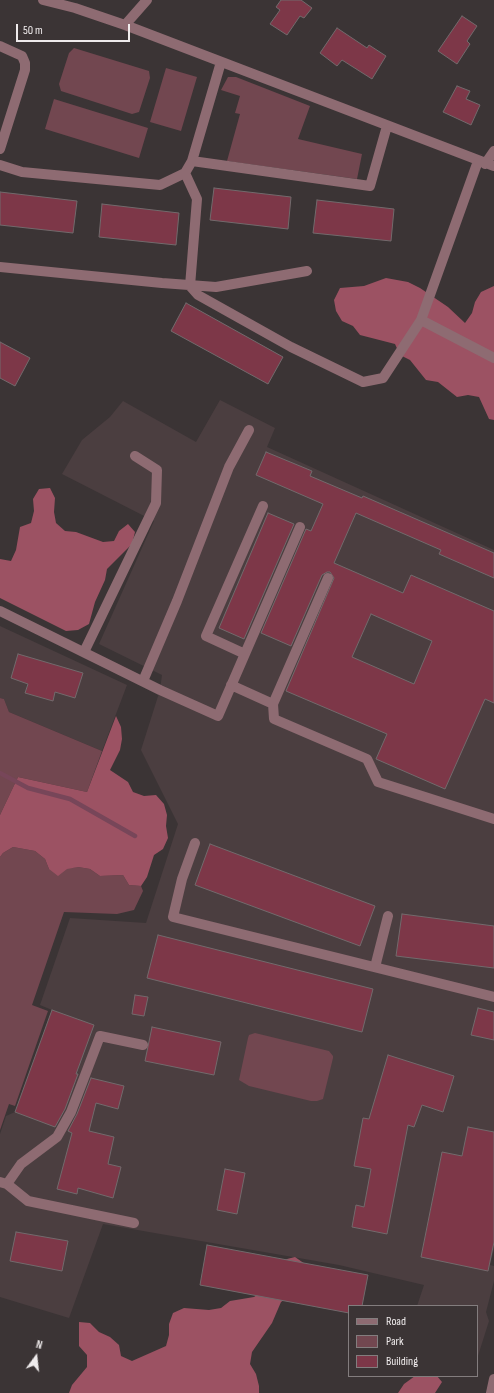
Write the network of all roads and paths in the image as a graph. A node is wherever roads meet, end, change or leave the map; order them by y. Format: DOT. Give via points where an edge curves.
graph roads {
  1 [pos="43,0"];
  2 [pos="147,0"];
  3 [pos="125,25"];
  4 [pos="0,46"];
  5 [pos="221,62"];
  6 [pos="387,126"];
  7 [pos="0,149"];
  8 [pos="494,151"];
  9 [pos="192,161"];
  10 [pos="486,164"];
  11 [pos="0,166"];
  12 [pos="185,172"];
  13 [pos="0,267"];
  14 [pos="307,271"];
  15 [pos="190,286"];
  16 [pos="421,320"];
  17 [pos="494,358"];
  18 [pos="249,430"];
  19 [pos="135,456"];
  20 [pos="263,506"];
  21 [pos="300,527"];
  22 [pos="328,578"];
  23 [pos="0,611"];
  24 [pos="84,652"];
  25 [pos="245,654"];
  26 [pos="143,681"];
  27 [pos="231,685"];
  28 [pos="273,704"];
  29 [pos="494,819"];
  30 [pos="195,843"];
  31 [pos="388,916"];
  32 [pos="374,967"];
  33 [pos="494,997"];
  34 [pos="143,1045"];
  35 [pos="3,1183"];
  36 [pos="134,1223"];
  37 [pos="494,1379"];
  38 [pos="492,1393"];
  1 -- 3 [label="street"];
  2 -- 3 [label="street"];
  3 -- 5 [label="street"];
  4 -- 7 [label="street" via="22,56 25,63"];
  5 -- 6 [label="street"];
  5 -- 9 [label="street"];
  6 -- 9 [label="street" via="370,186"];
  6 -- 10 [label="street"];
  8 -- 10 [label="street"];
  9 -- 12 [label="street"];
  10 -- 16 [label="street"];
  11 -- 12 [label="street" via="27,173 160,185"];
  12 -- 15 [label="street" via="197,199"];
  13 -- 15 [label="street"];
  14 -- 15 [label="street" via="216,287"];
  15 -- 16 [label="street" via="198,296 291,347 363,382 383,378"];
  16 -- 17 [label="street"];
  18 -- 26 [label="street" via="229,467 177,602"];
  19 -- 24 [label="street" via="157,470 156,503"];
  20 -- 25 [label="street" via="206,636"];
  21 -- 25 [label="street"];
  22 -- 28 [label="street"];
  23 -- 24 [label="street"];
  24 -- 26 [label="street"];
  25 -- 27 [label="street"];
  26 -- 27 [label="street" via="218,716"];
  27 -- 28 [label="street"];
  28 -- 29 [label="street" via="274,719 367,759 378,782"];
  30 -- 32 [label="street" via="172,917"];
  31 -- 32 [label="street"];
  32 -- 33 [label="street"];
  34 -- 35 [label="street" via="100,1036 71,1112 57,1137 21,1164"];
  35 -- 36 [label="street" via="28,1201"];
  37 -- 38 [label="street"];
}
